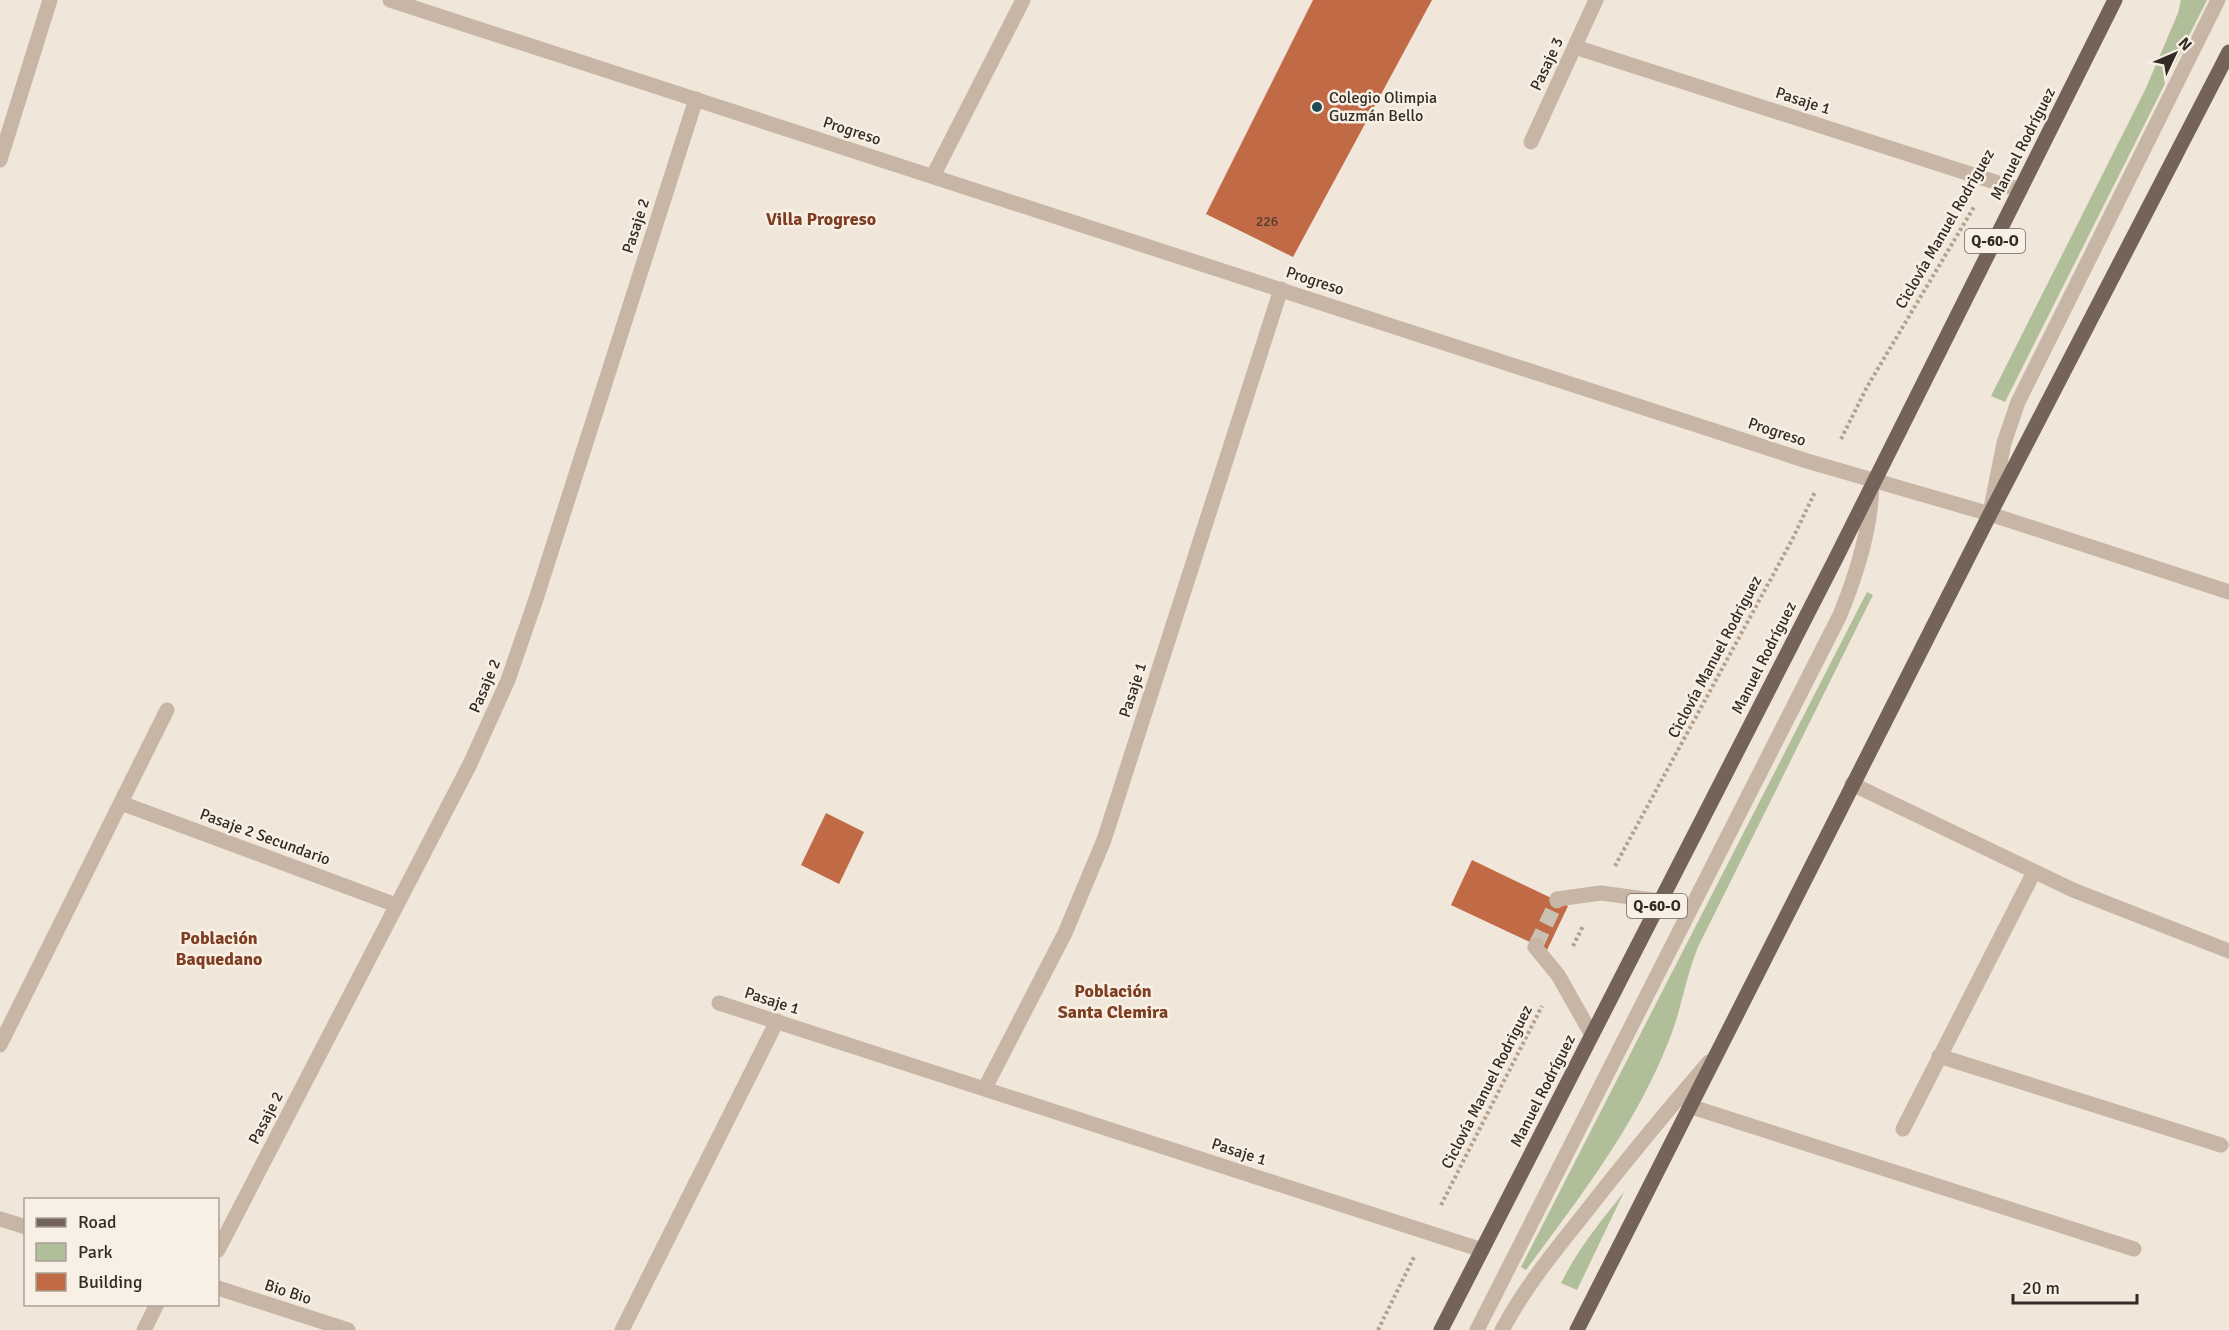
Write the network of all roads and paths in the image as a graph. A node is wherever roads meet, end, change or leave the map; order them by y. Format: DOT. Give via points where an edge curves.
graph roads {
  1 [pos="51,0"];
  2 [pos="390,0"];
  3 [pos="1023,0"];
  4 [pos="1596,0"];
  5 [pos="2115,0"];
  6 [pos="2218,0"];
  7 [pos="1575,47"];
  8 [pos="2229,52"];
  9 [pos="696,99"];
  10 [pos="1531,142"];
  11 [pos="0,160"];
  12 [pos="933,176"];
  13 [pos="1990,180"];
  14 [pos="2020,190"];
  15 [pos="1281,289"];
  16 [pos="1837,448"];
  17 [pos="1872,481"];
  18 [pos="1817,489"];
  19 [pos="1990,514"];
  20 [pos="2229,592"];
  21 [pos="168,710"];
  22 [pos="1852,784"];
  23 [pos="121,803"];
  24 [pos="2034,872"];
  25 [pos="1601,893"];
  26 [pos="1557,901"];
  27 [pos="1659,901"];
  28 [pos="396,905"];
  29 [pos="1536,945"];
  30 [pos="2229,951"];
  31 [pos="1558,975"];
  32 [pos="719,1002"];
  33 [pos="777,1021"];
  34 [pos="1592,1035"];
  35 [pos="0,1045"];
  36 [pos="1939,1056"];
  37 [pos="1713,1057"];
  38 [pos="985,1088"];
  39 [pos="1689,1106"];
  40 [pos="1903,1129"];
  41 [pos="2221,1145"];
  42 [pos="0,1219"];
  43 [pos="24,1226"];
  44 [pos="1427,1232"];
  45 [pos="219,1248"];
  46 [pos="2134,1249"];
  47 [pos="1482,1250"];
  48 [pos="219,1288"];
  49 [pos="157,1306"];
  50 [pos="144,1330"];
  51 [pos="348,1330"];
  52 [pos="622,1330"];
  53 [pos="1378,1330"];
  54 [pos="1441,1330"];
  55 [pos="1477,1330"];
  56 [pos="1502,1330"];
  57 [pos="1577,1330"];
  1 -- 11 [label="street"];
  2 -- 9 [label="street, Progreso"];
  3 -- 12 [label="street"];
  4 -- 7 [label="street, Pasaje 3"];
  5 -- 14 [label="main road, Manuel Rodríguez / Q-60-O"];
  6 -- 19 [label="street" via="2018,402 2004,443"];
  7 -- 10 [label="street, Pasaje 3"];
  7 -- 13 [label="street, Pasaje 1"];
  8 -- 19 [label="main road"];
  9 -- 12 [label="street, Progreso"];
  9 -- 28 [label="street, Pasaje 2" via="512,670 470,764"];
  12 -- 15 [label="street, Progreso"];
  13 -- 14 [label="street, Pasaje 1"];
  13 -- 16 [label="path, Ciclovía Manuel Rodriguez" via="1866,387"];
  14 -- 17 [label="main road, Manuel Rodríguez / Q-60-O"];
  15 -- 17 [label="street, Progreso"];
  15 -- 38 [label="street, Pasaje 1" via="1091,873 1065,933"];
  17 -- 19 [label="street, Progreso"];
  17 -- 27 [label="main road, Manuel Rodríguez / Q-60-O"];
  17 -- 55 [label="street" via="1872,510 1840,615"];
  18 -- 25 [label="path, Ciclovía Manuel Rodriguez"];
  19 -- 20 [label="street, Progreso"];
  19 -- 22 [label="main road"];
  21 -- 23 [label="street"];
  22 -- 24 [label="street"];
  22 -- 37 [label="main road"];
  23 -- 28 [label="street, Pasaje 2 Secundario"];
  23 -- 35 [label="street"];
  24 -- 30 [label="street"];
  24 -- 36 [label="street"];
  25 -- 26 [label="street"];
  25 -- 27 [label="street"];
  25 -- 31 [label="path, Ciclovía Manuel Rodriguez"];
  27 -- 34 [label="main road, Manuel Rodríguez / Q-60-O"];
  28 -- 45 [label="street, Pasaje 2"];
  29 -- 31 [label="street"];
  31 -- 34 [label="street"];
  31 -- 44 [label="path, Ciclovía Manuel Rodriguez"];
  32 -- 33 [label="street, Pasaje 1"];
  33 -- 38 [label="street, Pasaje 1"];
  33 -- 52 [label="street"];
  34 -- 47 [label="main road, Manuel Rodríguez / Q-60-O"];
  36 -- 40 [label="street"];
  36 -- 41 [label="street"];
  37 -- 39 [label="main road"];
  37 -- 56 [label="street" via="1530,1282"];
  38 -- 44 [label="street, Pasaje 1"];
  39 -- 46 [label="street"];
  39 -- 57 [label="main road"];
  42 -- 43 [label="street"];
  44 -- 47 [label="street, Pasaje 1"];
  44 -- 53 [label="path, Ciclovía Manuel Rodriguez"];
  47 -- 54 [label="main road, Manuel Rodríguez / Q-60-O"];
  48 -- 51 [label="street, Bio Bio"];
  49 -- 50 [label="street"];
}
